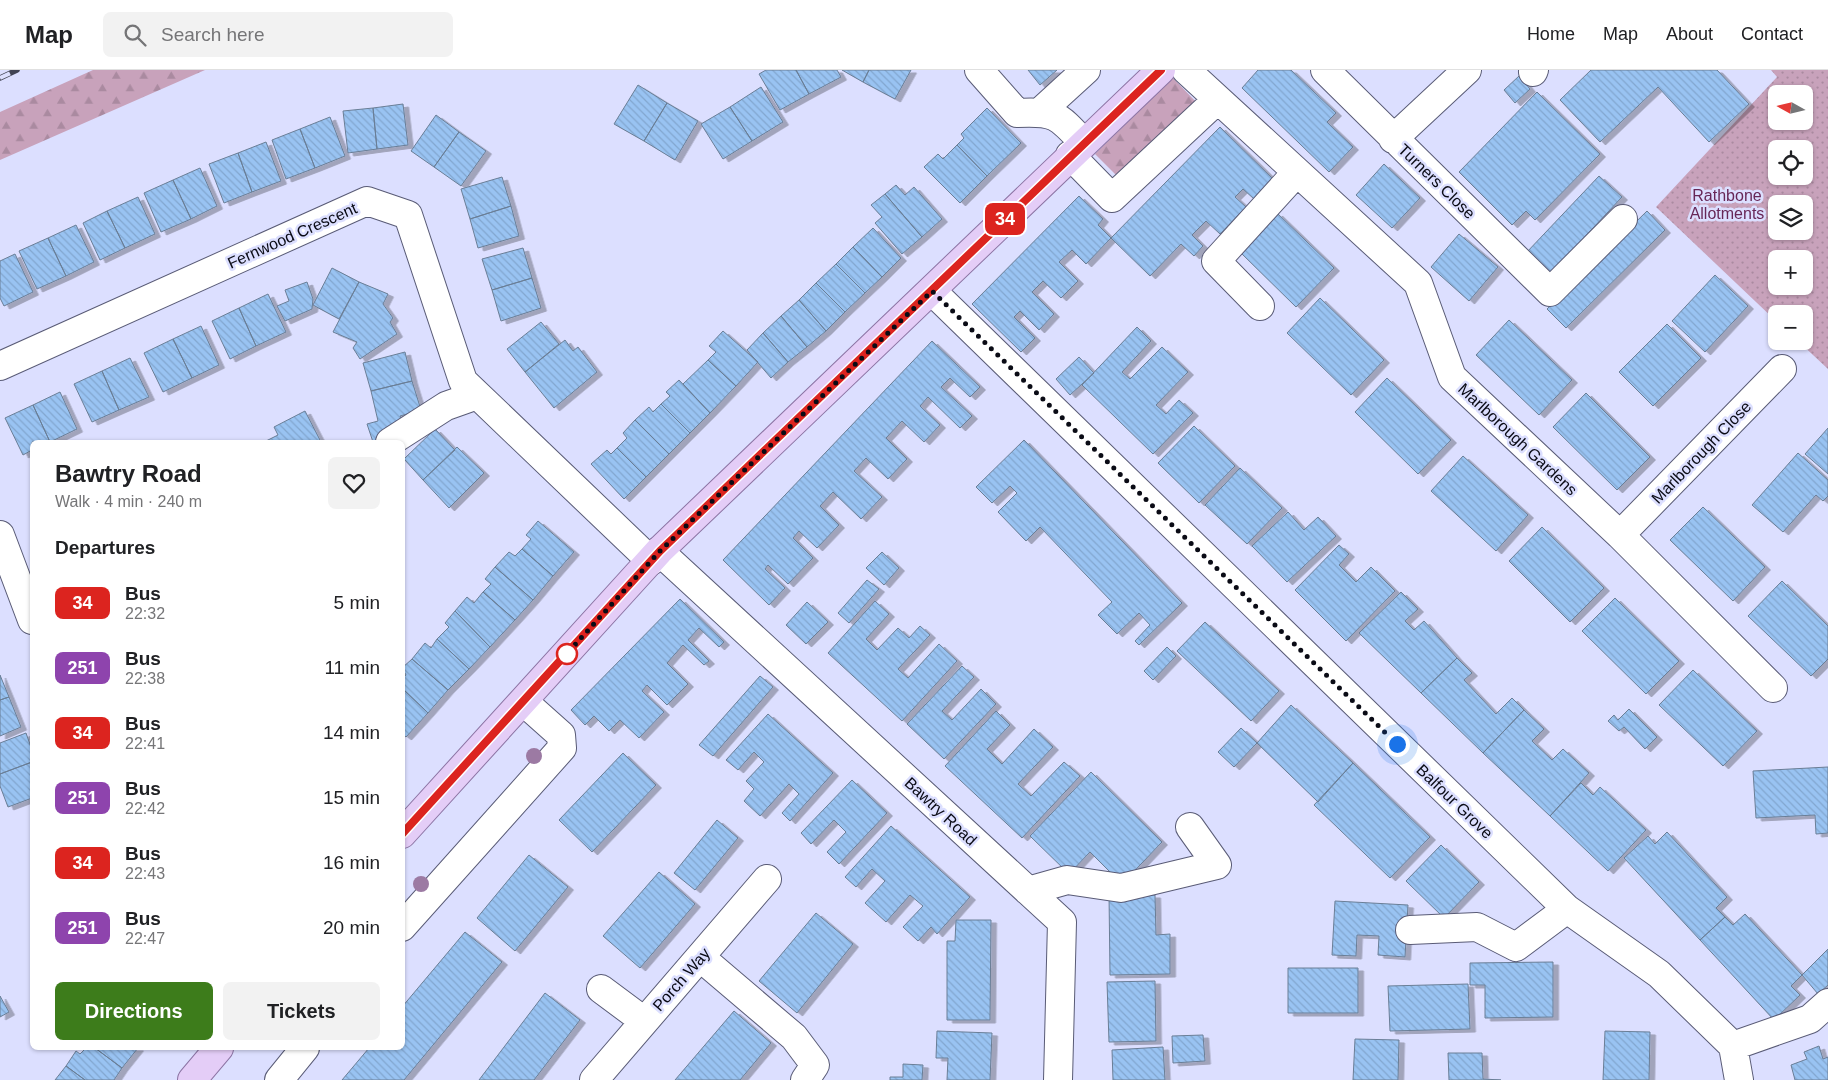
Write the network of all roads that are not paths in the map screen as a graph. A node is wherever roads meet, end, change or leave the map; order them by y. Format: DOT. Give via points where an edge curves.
graph roads {
  1 [pos="979,70"];
  2 [pos="1086,70"];
  3 [pos="1161,70"];
  4 [pos="1186,70"];
  5 [pos="1325,70"];
  6 [pos="1467,70"];
  7 [pos="1217,100"];
  8 [pos="1040,112"];
  9 [pos="1393,139"];
  10 [pos="1077,148"];
  11 [pos="1297,172"];
  12 [pos="1623,219"];
  13 [pos="932,291"];
  14 [pos="1260,306"];
  15 [pos="0,366"];
  16 [pos="1782,370"];
  17 [pos="476,395"];
  18 [pos="393,440"];
  19 [pos="0,535"];
  20 [pos="1620,535"];
  21 [pos="655,556"];
  22 [pos="30,615"];
  23 [pos="1773,688"];
  24 [pos="524,702"];
  25 [pos="406,823"];
  26 [pos="1190,827"];
  27 [pos="767,879"];
  28 [pos="1028,891"];
  29 [pos="1567,909"];
  30 [pos="405,922"];
  31 [pos="1410,930"];
  32 [pos="700,956"];
  33 [pos="601,989"];
  34 [pos="1828,1003"];
  35 [pos="644,1021"];
  36 [pos="1733,1046"];
  37 [pos="216,1050"];
  38 [pos="303,1050"];
  39 [pos="192,1080"];
  40 [pos="279,1080"];
  41 [pos="594,1080"];
  42 [pos="805,1080"];
  43 [pos="1058,1080"];
  44 [pos="1740,1080"];
  1 -- 8 [label="street" via="1017,113"];
  2 -- 8 [label="street"];
  3 -- 10 [label="main road"];
  4 -- 7 [label="street, Marlborough Gardens"];
  5 -- 9 [label="street, Turners Close"];
  6 -- 9 [label="street"];
  7 -- 10 [label="street" via="1112,198"];
  7 -- 11 [label="street, Marlborough Gardens"];
  8 -- 10 [label="street" via="1061,118"];
  9 -- 12 [label="street, Turners Close" via="1550,292"];
  10 -- 13 [label="main road"];
  11 -- 14 [label="street" via="1216,261"];
  11 -- 20 [label="street, Marlborough Gardens" via="1418,283 1452,377"];
  13 -- 21 [label="main road"];
  13 -- 29 [label="street, Balfour Grove"];
  15 -- 17 [label="street, Fernwood Crescent" via="367,201 408,215 463,381"];
  16 -- 20 [label="street, Marlborough Close"];
  17 -- 18 [label="street" via="446,406"];
  17 -- 21 [label="street, Fernwood Crescent"];
  19 -- 22 [label="street"];
  20 -- 23 [label="street, Marlborough Gardens"];
  21 -- 24 [label="main road"];
  21 -- 28 [label="street, Bawtry Road"];
  24 -- 25 [label="main road"];
  24 -- 30 [label="street" via="561,735 562,748"];
  26 -- 28 [label="street" via="1217,865 1121,888 1067,880"];
  27 -- 32 [label="street, Porch Way"];
  28 -- 43 [label="street, Bawtry Road" via="1062,922"];
  29 -- 31 [label="street" via="1516,947 1477,927"];
  29 -- 36 [label="street, Balfour Grove" via="1659,974"];
  32 -- 35 [label="street, Porch Way"];
  32 -- 42 [label="street" via="794,1037 815,1066"];
  33 -- 35 [label="street"];
  34 -- 36 [label="street" via="1810,1019"];
  35 -- 41 [label="street, Porch Way"];
  36 -- 44 [label="street"];
  37 -- 39 [label="main road"];
  38 -- 40 [label="street"];
}
